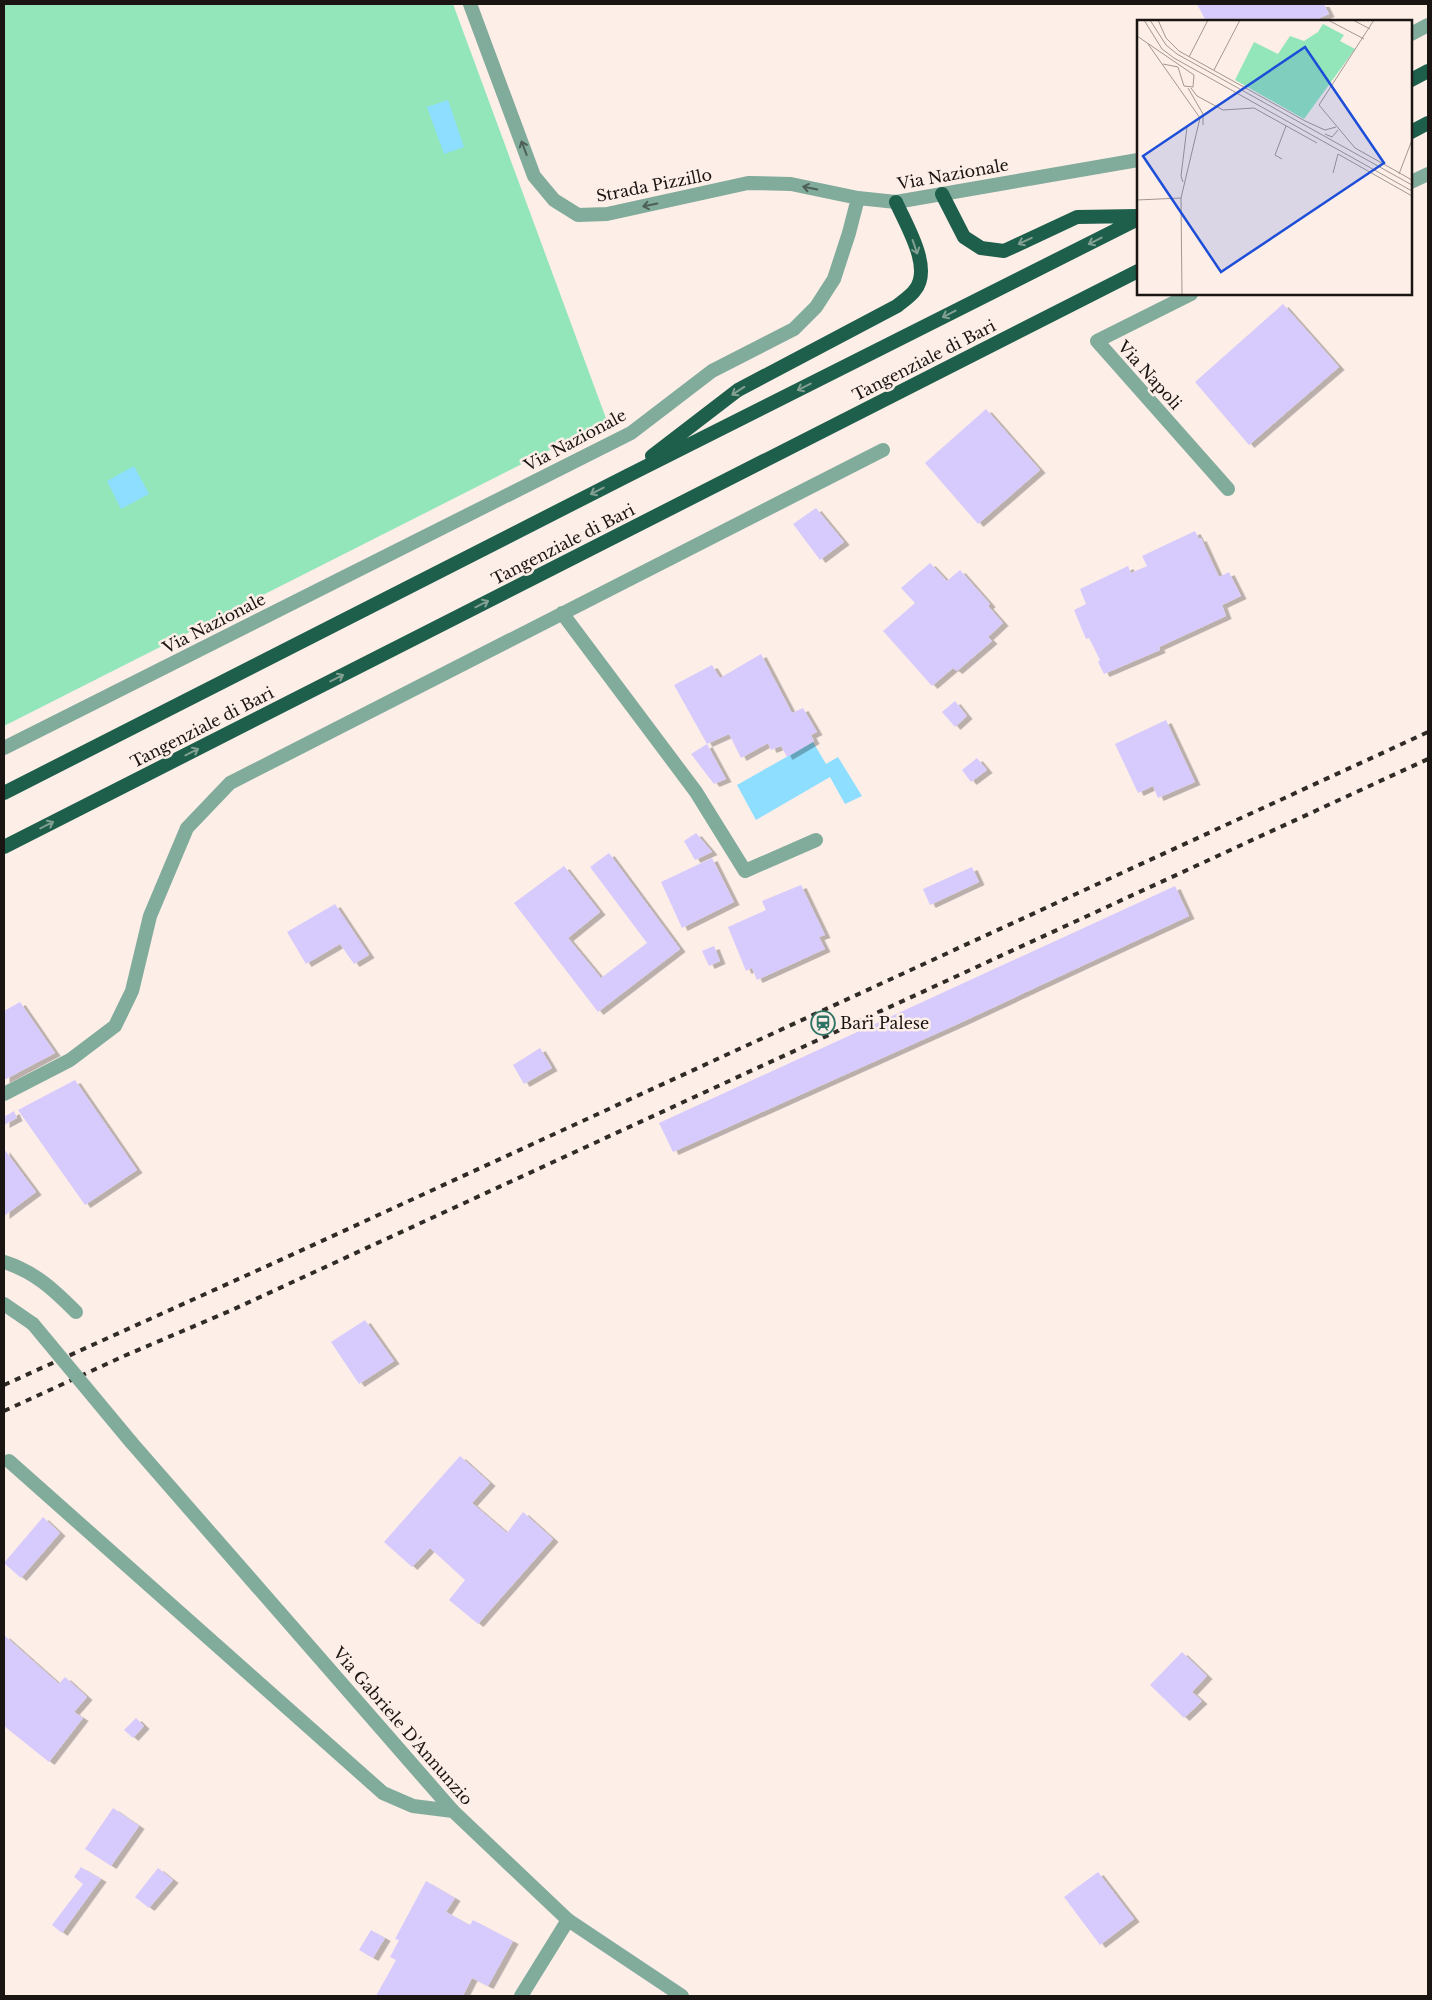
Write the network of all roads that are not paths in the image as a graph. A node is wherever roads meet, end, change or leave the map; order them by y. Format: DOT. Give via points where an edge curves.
graph roads {
  1 [pos="470,4"];
  2 [pos="1428,25"];
  3 [pos="1412,33"];
  4 [pos="1428,71"];
  5 [pos="1412,79"];
  6 [pos="1428,123"];
  7 [pos="1412,131"];
  8 [pos="1137,160"];
  9 [pos="1428,174"];
  10 [pos="1412,182"];
  11 [pos="942,194"];
  12 [pos="858,198"];
  13 [pos="896,202"];
  14 [pos="1137,218"];
  15 [pos="1137,219"];
  16 [pos="1137,272"];
  17 [pos="1189,295"];
  18 [pos="883,450"];
  19 [pos="627,476"];
  20 [pos="1228,489"];
  21 [pos="562,613"];
  22 [pos="4,748"];
  23 [pos="4,793"];
  24 [pos="816,840"];
  25 [pos="4,848"];
  26 [pos="4,1094"];
  27 [pos="4,1262"];
  28 [pos="4,1304"];
  29 [pos="76,1312"];
  30 [pos="9,1461"];
  31 [pos="453,1811"];
  32 [pos="568,1920"];
  33 [pos="520,1996"];
  34 [pos="682,1996"];
  12 -- 1 [label="street, Strada Pizzillo, one-way" via="790,184 748,183 607,214 578,215 554,200 534,176"];
  2 -- 3 [label="street"];
  4 -- 5 [label="highway"];
  6 -- 7 [label="highway"];
  8 -- 11 [label="street, Via Nazionale"];
  9 -- 10 [label="street"];
  11 -- 13 [label="street, Via Nazionale"];
  14 -- 11 [label="highway, one-way" via="1077,217 1004,251 981,248 964,237"];
  12 -- 13 [label="street, Via Nazionale"];
  12 -- 22 [label="street, Via Nazionale" via="834,279 816,307 794,329 712,371 631,433"];
  13 -- 19 [label="highway, one-way" via="922,267 916,290 898,306 738,390"];
  15 -- 19 [label="highway, Tangenziale di Bari, one-way"];
  25 -- 16 [label="highway, Tangenziale di Bari, one-way"];
  17 -- 20 [label="street, Via Napoli" via="1097,341"];
  18 -- 21 [label="street"];
  19 -- 23 [label="highway, Tangenziale di Bari, one-way"];
  21 -- 24 [label="street" via="696,792 745,871"];
  21 -- 26 [label="street" via="230,783 187,828 150,916 132,991 115,1026 70,1060"];
  27 -- 29 [label="street" via="20,1267 49,1285"];
  28 -- 31 [label="street, Via Gabriele D'Annunzio, bridge" via="33,1324 131,1442"];
  30 -- 31 [label="street" via="383,1793 413,1806"];
  31 -- 32 [label="street, Via Gabriele D'Annunzio"];
  32 -- 33 [label="street"];
  32 -- 34 [label="street, Via Gabriele D'Annunzio"];
}
